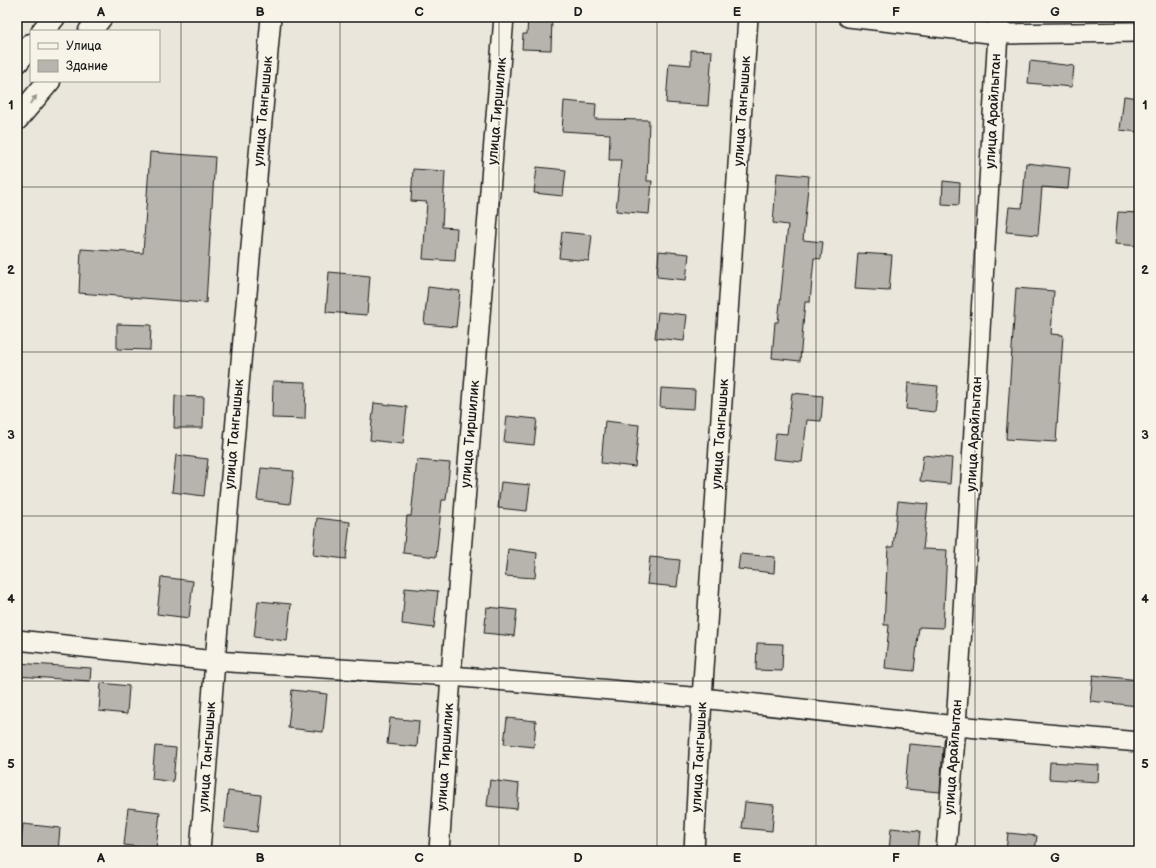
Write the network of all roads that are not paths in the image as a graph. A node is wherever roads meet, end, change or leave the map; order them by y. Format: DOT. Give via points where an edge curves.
graph roads {
  1 [pos="54,17"];
  2 [pos="101,17"];
  3 [pos="271,17"];
  4 [pos="504,17"];
  5 [pos="748,17"];
  6 [pos="848,17"];
  7 [pos="999,26"];
  8 [pos="43,30"];
  9 [pos="91,30"];
  10 [pos="1139,32"];
  11 [pos="30,46"];
  12 [pos="17,62"];
  13 [pos="48,82"];
  14 [pos="17,119"];
  15 [pos="17,640"];
  16 [pos="215,661"];
  17 [pos="451,676"];
  18 [pos="702,698"];
  19 [pos="956,726"];
  20 [pos="1139,742"];
  21 [pos="200,851"];
  22 [pos="439,851"];
  23 [pos="694,851"];
  24 [pos="946,851"];
  1 -- 8 [label="highway"];
  2 -- 9 [label="highway"];
  3 -- 16 [label="street, улица Тангышык"];
  4 -- 17 [label="street, улица Тиршилик"];
  5 -- 18 [label="street, улица Тангышык"];
  6 -- 7 [label="street"];
  7 -- 10 [label="street"];
  7 -- 19 [label="street, улица Арайлытан"];
  11 -- 12 [label="highway"];
  14 -- 13 [label="highway, one-way"];
  15 -- 16 [label="street"];
  16 -- 17 [label="street"];
  16 -- 21 [label="street, улица Тангышык"];
  17 -- 18 [label="street"];
  17 -- 22 [label="street, улица Тиршилик"];
  18 -- 19 [label="street"];
  18 -- 23 [label="street, улица Тангышык"];
  19 -- 20 [label="street"];
  19 -- 24 [label="street, улица Арайлытан"];
}
